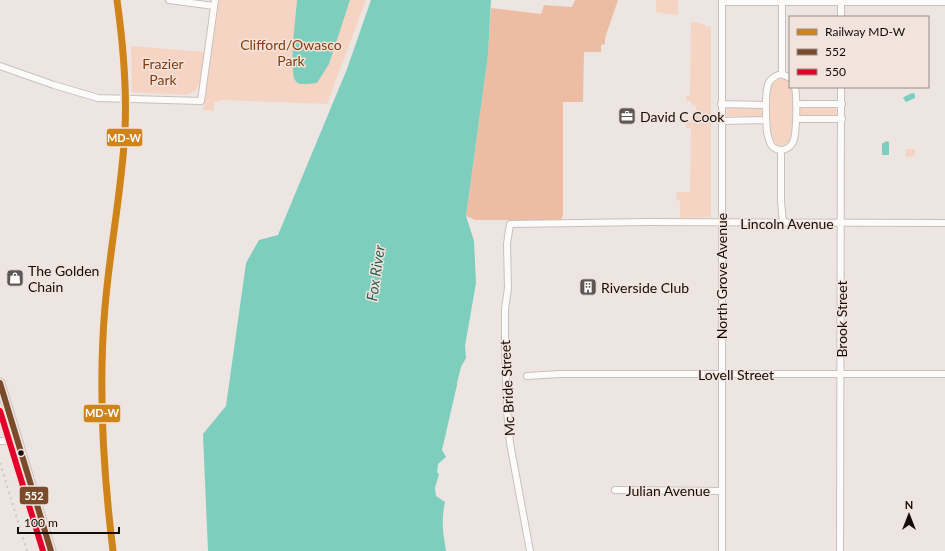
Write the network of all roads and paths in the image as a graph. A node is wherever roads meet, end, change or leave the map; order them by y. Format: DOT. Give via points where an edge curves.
graph roads {
  1 [pos="169,0"];
  2 [pos="722,1"];
  3 [pos="841,1"];
  4 [pos="782,2"];
  5 [pos="945,2"];
  6 [pos="214,3"];
  7 [pos="841,16"];
  8 [pos="0,66"];
  9 [pos="782,74"];
  10 [pos="789,77"];
  11 [pos="795,88"];
  12 [pos="842,88"];
  13 [pos="722,104"];
  14 [pos="796,104"];
  15 [pos="842,104"];
  16 [pos="766,105"];
  17 [pos="796,119"];
  18 [pos="842,119"];
  19 [pos="766,120"];
  20 [pos="722,121"];
  21 [pos="781,150"];
  22 [pos="721,223"];
  23 [pos="783,223"];
  24 [pos="842,223"];
  25 [pos="945,223"];
  26 [pos="510,224"];
  27 [pos="722,374"];
  28 [pos="841,374"];
  29 [pos="945,374"];
  30 [pos="527,376"];
  31 [pos="0,383"];
  32 [pos="0,441"];
  33 [pos="18,441"];
  34 [pos="615,490"];
  35 [pos="722,491"];
  36 [pos="51,551"];
  37 [pos="530,551"];
  38 [pos="722,551"];
  39 [pos="840,551"];
  1 -- 6 [label="street"];
  2 -- 4 [label="street"];
  2 -- 13 [label="street, North Grove Avenue"];
  3 -- 4 [label="street"];
  3 -- 5 [label="street"];
  3 -- 7 [label="street"];
  4 -- 9 [label="street"];
  6 -- 8 [label="street" via="200,101 98,98"];
  9 -- 10 [label="street"];
  9 -- 16 [label="street" via="770,81"];
  11 -- 14 [label="street"];
  12 -- 15 [label="street, Brook Street"];
  13 -- 16 [label="street"];
  13 -- 20 [label="street, North Grove Avenue"];
  14 -- 15 [label="street"];
  14 -- 17 [label="street"];
  15 -- 18 [label="street, Brook Street"];
  16 -- 19 [label="street"];
  17 -- 18 [label="street"];
  17 -- 21 [label="street" via="793,142 786,150"];
  18 -- 24 [label="street, Brook Street"];
  19 -- 20 [label="street"];
  19 -- 21 [label="street" via="772,146"];
  20 -- 22 [label="street, North Grove Avenue"];
  21 -- 23 [label="street" via="780,201"];
  22 -- 23 [label="street, Lincoln Avenue"];
  22 -- 26 [label="street, Lincoln Avenue"];
  22 -- 27 [label="street, North Grove Avenue"];
  23 -- 24 [label="street, Lincoln Avenue"];
  24 -- 25 [label="street, Lincoln Avenue"];
  24 -- 28 [label="street, Brook Street"];
  26 -- 37 [label="street, Mc Bride Street" via="505,309 507,410 510,443"];
  27 -- 28 [label="street, Lovell Street"];
  27 -- 30 [label="street, Lovell Street"];
  27 -- 35 [label="street, North Grove Avenue"];
  28 -- 29 [label="street, Lovell Street"];
  28 -- 39 [label="street, Brook Street"];
  31 -- 33 [label="main road"];
  32 -- 33 [label="street"];
  33 -- 36 [label="main road"];
  34 -- 35 [label="street, Julian Avenue"];
  35 -- 38 [label="street, North Grove Avenue"];
}
